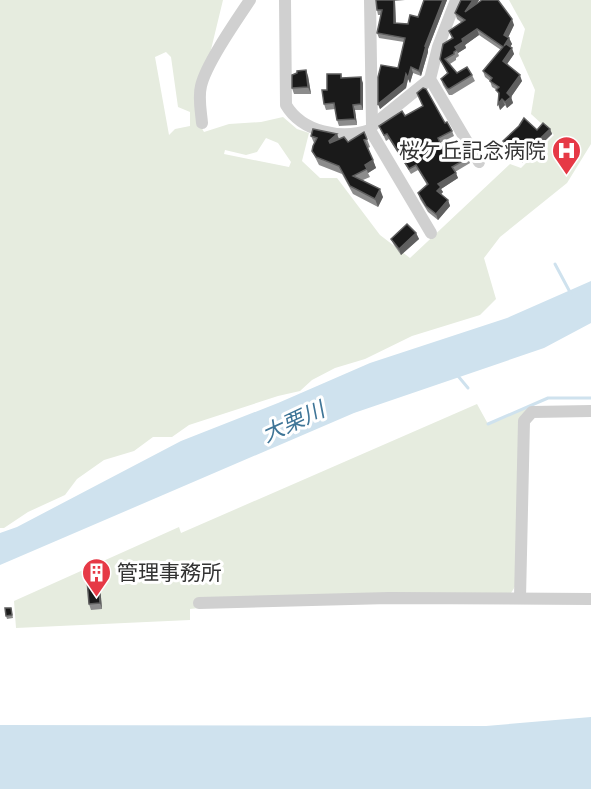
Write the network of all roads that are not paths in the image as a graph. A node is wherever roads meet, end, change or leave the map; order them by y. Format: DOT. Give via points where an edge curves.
graph roads {
  1 [pos="250,0"];
  2 [pos="285,0"];
  3 [pos="370,0"];
  4 [pos="456,0"];
  5 [pos="430,79"];
  6 [pos="202,123"];
  7 [pos="371,128"];
  8 [pos="478,162"];
  9 [pos="431,233"];
  10 [pos="591,411"];
  11 [pos="520,598"];
  12 [pos="591,599"];
  13 [pos="199,603"];
  1 -- 6 [label="street" via="201,84"];
  2 -- 7 [label="street" via="286,105 291,114 315,129 345,135"];
  3 -- 7 [label="street"];
  4 -- 5 [label="street"];
  5 -- 7 [label="street"];
  5 -- 8 [label="street"];
  7 -- 9 [label="street"];
  10 -- 11 [label="street" via="532,412 524,421"];
  11 -- 12 [label="street"];
  11 -- 13 [label="street"];
}
